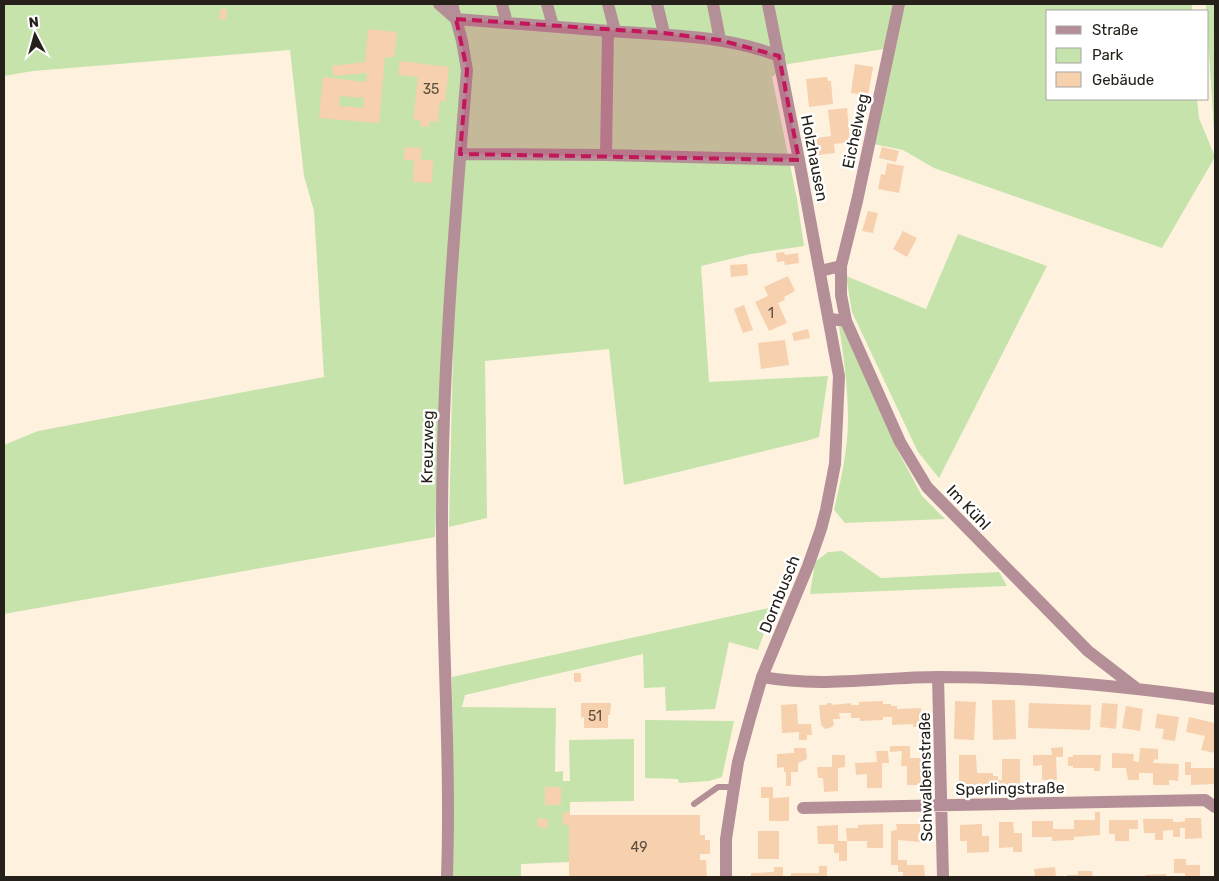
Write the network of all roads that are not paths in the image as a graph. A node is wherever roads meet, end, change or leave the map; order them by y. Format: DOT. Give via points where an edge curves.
graph roads {
  1 [pos="439,4"];
  2 [pos="452,4"];
  3 [pos="502,4"];
  4 [pos="547,4"];
  5 [pos="608,4"];
  6 [pos="657,4"];
  7 [pos="713,4"];
  8 [pos="768,4"];
  9 [pos="899,4"];
  10 [pos="456,19"];
  11 [pos="507,23"];
  12 [pos="552,26"];
  13 [pos="611,31"];
  14 [pos="664,33"];
  15 [pos="720,40"];
  16 [pos="779,56"];
  17 [pos="460,154"];
  18 [pos="606,155"];
  19 [pos="799,160"];
  20 [pos="841,266"];
  21 [pos="820,271"];
  22 [pos="830,319"];
  23 [pos="846,321"];
  24 [pos="762,677"];
  25 [pos="938,677"];
  26 [pos="1136,688"];
  27 [pos="1215,699"];
  28 [pos="734,787"];
  29 [pos="694,804"];
  30 [pos="942,805"];
  31 [pos="1215,807"];
  32 [pos="803,808"];
  33 [pos="447,877"];
  34 [pos="726,877"];
  35 [pos="943,877"];
  1 -- 10 [label="street"];
  2 -- 10 [label="street, Kreuzweg"];
  3 -- 11 [label="street"];
  4 -- 12 [label="street"];
  5 -- 13 [label="street"];
  6 -- 14 [label="street"];
  7 -- 15 [label="street"];
  8 -- 16 [label="street, Holzhausen"];
  9 -- 20 [label="street, Eichelweg"];
  10 -- 11 [label="street"];
  10 -- 17 [label="street, Kreuzweg" via="467,70"];
  11 -- 12 [label="street"];
  12 -- 13 [label="street"];
  13 -- 14 [label="street"];
  13 -- 18 [label="street"];
  14 -- 15 [label="street"];
  15 -- 16 [label="street" via="756,47"];
  16 -- 19 [label="street, Holzhausen"];
  17 -- 18 [label="street"];
  17 -- 33 [label="street, Kreuzweg" via="442,441 449,819"];
  18 -- 19 [label="street"];
  19 -- 21 [label="street, Holzhausen"];
  20 -- 21 [label="street"];
  20 -- 23 [label="street, Eichelweg" via="841,295"];
  21 -- 22 [label="street, Holzhausen"];
  22 -- 23 [label="street"];
  22 -- 24 [label="street, Dornbusch" via="839,376 835,464 822,530"];
  23 -- 26 [label="street, Im Kühl" via="900,442 927,488 1088,651"];
  24 -- 25 [label="street, Im Kühl" via="787,682"];
  24 -- 28 [label="street, Dornbusch"];
  25 -- 26 [label="street, Im Kühl" via="1049,680"];
  25 -- 30 [label="street, Schwalbenstraße"];
  26 -- 27 [label="street, Im Kühl"];
  28 -- 29 [label="lane" via="718,787"];
  28 -- 34 [label="street, Dornbusch" via="726,839"];
  30 -- 31 [label="street, Sperlingstraße" via="1205,800"];
  30 -- 32 [label="street, Sperlingstraße"];
  30 -- 35 [label="street, Schwalbenstraße"];
}
